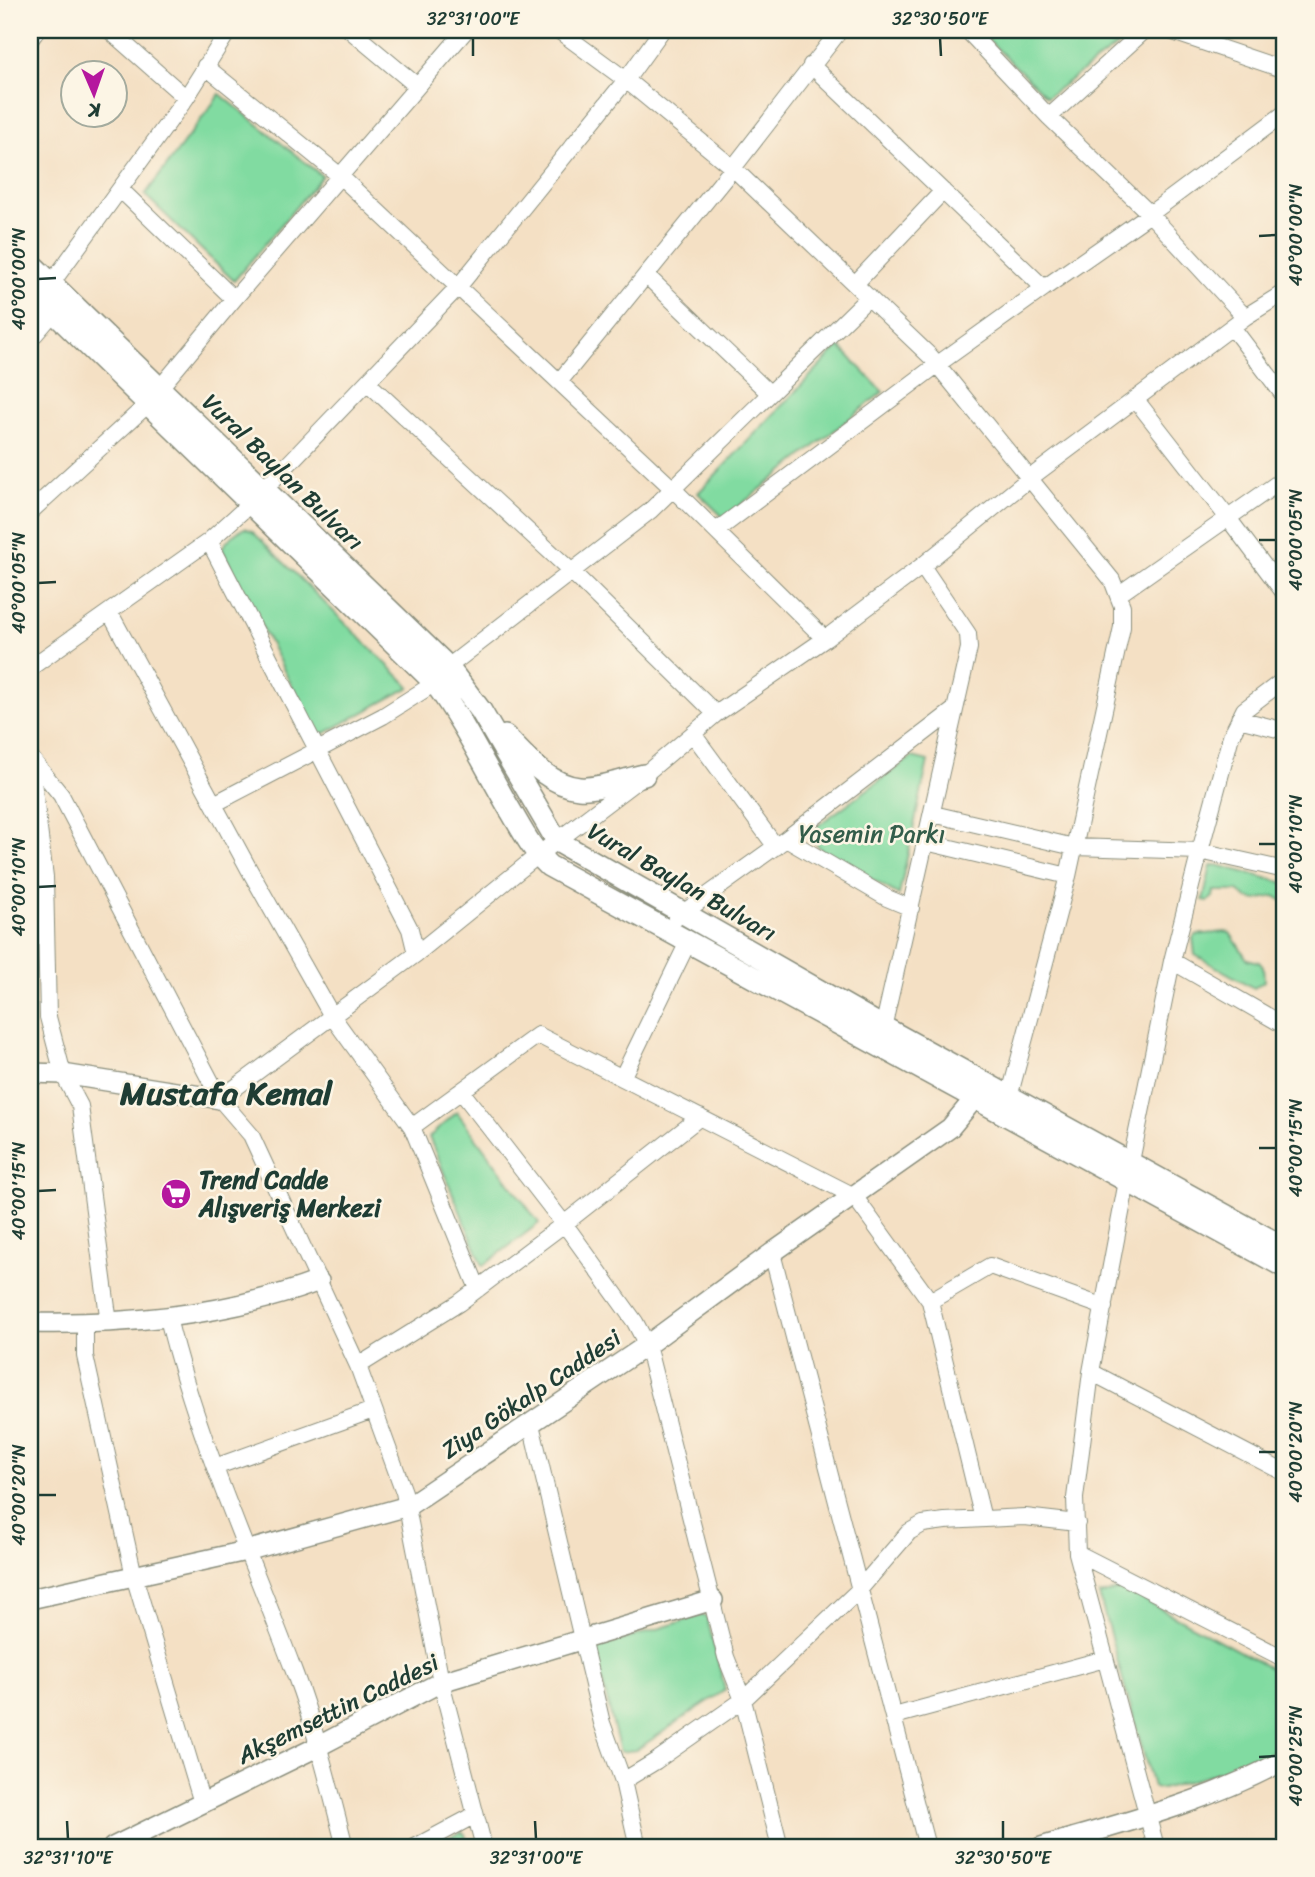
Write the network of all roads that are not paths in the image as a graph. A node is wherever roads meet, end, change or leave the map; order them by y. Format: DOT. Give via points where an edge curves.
graph roads {
  1 [pos="37,30"];
  2 [pos="109,30"];
  3 [pos="229,30"];
  4 [pos="350,30"];
  5 [pos="466,30"];
  6 [pos="558,30"];
  7 [pos="662,30"];
  8 [pos="840,30"];
  9 [pos="967,30"];
  10 [pos="1145,30"];
  11 [pos="1167,30"];
  12 [pos="30,40"];
  13 [pos="811,65"];
  14 [pos="205,66"];
  15 [pos="1285,70"];
  16 [pos="626,80"];
  17 [pos="417,86"];
  18 [pos="186,98"];
  19 [pos="1285,113"];
  20 [pos="1049,117"];
  21 [pos="733,168"];
  22 [pos="339,175"];
  23 [pos="121,190"];
  24 [pos="943,191"];
  25 [pos="1150,214"];
  26 [pos="30,263"];
  27 [pos="646,275"];
  28 [pos="51,284"];
  29 [pos="855,284"];
  30 [pos="459,286"];
  31 [pos="1044,288"];
  32 [pos="30,289"];
  33 [pos="1285,292"];
  34 [pos="869,297"];
  35 [pos="234,299"];
  36 [pos="54,312"];
  37 [pos="1239,322"];
  38 [pos="30,340"];
  39 [pos="938,364"];
  40 [pos="559,382"];
  41 [pos="368,383"];
  42 [pos="769,393"];
  43 [pos="153,397"];
  44 [pos="1285,397"];
  45 [pos="1136,400"];
  46 [pos="1030,478"];
  47 [pos="1285,478"];
  48 [pos="673,489"];
  49 [pos="257,497"];
  50 [pos="30,512"];
  51 [pos="1228,518"];
  52 [pos="716,531"];
  53 [pos="209,541"];
  54 [pos="922,566"];
  55 [pos="571,570"];
  56 [pos="1285,594"];
  57 [pos="1118,595"];
  58 [pos="110,612"];
  59 [pos="825,639"];
  60 [pos="30,668"];
  61 [pos="441,675"];
  62 [pos="1285,678"];
  63 [pos="954,710"];
  64 [pos="481,711"];
  65 [pos="716,714"];
  66 [pos="1239,719"];
  67 [pos="1285,730"];
  68 [pos="693,734"];
  69 [pos="317,750"];
  70 [pos="30,758"];
  71 [pos="644,775"];
  72 [pos="214,804"];
  73 [pos="933,814"];
  74 [pos="558,841"];
  75 [pos="781,842"];
  76 [pos="926,842"];
  77 [pos="1074,847"];
  78 [pos="1200,851"];
  79 [pos="537,856"];
  80 [pos="1285,870"];
  81 [pos="1068,876"];
  82 [pos="911,908"];
  83 [pos="682,913"];
  84 [pos="662,928"];
  85 [pos="688,942"];
  86 [pos="416,954"];
  87 [pos="1172,961"];
  88 [pos="332,1016"];
  89 [pos="1285,1026"];
  90 [pos="881,1036"];
  91 [pos="30,1073"];
  92 [pos="64,1074"];
  93 [pos="622,1078"];
  94 [pos="461,1091"];
  95 [pos="981,1091"];
  96 [pos="220,1099"];
  97 [pos="1007,1105"];
  98 [pos="700,1117"];
  99 [pos="412,1127"];
  100 [pos="1128,1172"];
  101 [pos="854,1196"];
  102 [pos="564,1224"];
  103 [pos="1285,1248"];
  104 [pos="772,1253"];
  105 [pos="1285,1267"];
  106 [pos="319,1281"];
  107 [pos="478,1289"];
  108 [pos="930,1301"];
  109 [pos="1104,1307"];
  110 [pos="168,1318"];
  111 [pos="30,1323"];
  112 [pos="109,1323"];
  113 [pos="85,1324"];
  114 [pos="648,1345"];
  115 [pos="358,1366"];
  116 [pos="1091,1372"];
  117 [pos="373,1409"];
  118 [pos="531,1424"];
  119 [pos="215,1467"];
  120 [pos="1285,1472"];
  121 [pos="408,1506"];
  122 [pos="983,1519"];
  123 [pos="1077,1523"];
  124 [pos="246,1551"];
  125 [pos="1077,1553"];
  126 [pos="134,1576"];
  127 [pos="859,1590"];
  128 [pos="30,1599"];
  129 [pos="713,1600"];
  130 [pos="581,1640"];
  131 [pos="1104,1659"];
  132 [pos="1285,1659"];
  133 [pos="441,1682"];
  134 [pos="743,1700"];
  135 [pos="894,1716"];
  136 [pos="317,1747"];
  137 [pos="1281,1759"];
  138 [pos="623,1781"];
  139 [pos="202,1803"];
  140 [pos="475,1815"];
  141 [pos="1147,1816"];
  142 [pos="113,1847"];
  143 [pos="345,1847"];
  144 [pos="415,1847"];
  145 [pos="484,1847"];
  146 [pos="638,1847"];
  147 [pos="780,1847"];
  148 [pos="927,1847"];
  149 [pos="1041,1847"];
  150 [pos="1156,1847"];
  1 -- 12 [label="street"];
  2 -- 18 [label="street"];
  3 -- 14 [label="street"];
  4 -- 17 [label="street"];
  5 -- 17 [label="street"];
  6 -- 16 [label="street"];
  7 -- 16 [label="street"];
  8 -- 13 [label="street"];
  9 -- 20 [label="street"];
  10 -- 20 [label="street"];
  11 -- 15 [label="street"];
  13 -- 21 [label="street"];
  13 -- 24 [label="street"];
  14 -- 18 [label="street"];
  14 -- 22 [label="street"];
  16 -- 21 [label="street"];
  16 -- 30 [label="street"];
  17 -- 22 [label="street"];
  18 -- 23 [label="street"];
  19 -- 25 [label="street"];
  20 -- 25 [label="street"];
  21 -- 27 [label="street"];
  21 -- 29 [label="street"];
  22 -- 30 [label="street"];
  22 -- 35 [label="street"];
  23 -- 28 [label="street"];
  23 -- 35 [label="street"];
  24 -- 29 [label="street"];
  24 -- 31 [label="street"];
  25 -- 31 [label="street"];
  25 -- 37 [label="street"];
  26 -- 28 [label="main road, Vural Baylan Bulvarı"];
  27 -- 40 [label="street"];
  27 -- 42 [label="street"];
  28 -- 43 [label="main road, Vural Baylan Bulvarı"];
  29 -- 34 [label="street"];
  30 -- 40 [label="street"];
  30 -- 41 [label="street"];
  31 -- 39 [label="street"];
  32 -- 36 [label="main road, Vural Baylan Bulvarı"];
  33 -- 37 [label="street"];
  34 -- 39 [label="street"];
  34 -- 42 [label="street"];
  35 -- 43 [label="street"];
  36 -- 38 [label="street"];
  36 -- 43 [label="main road, Vural Baylan Bulvarı"];
  37 -- 44 [label="street"];
  37 -- 45 [label="street"];
  39 -- 46 [label="street"];
  39 -- 52 [label="street"];
  40 -- 48 [label="street"];
  41 -- 49 [label="street"];
  41 -- 55 [label="street"];
  42 -- 48 [label="street"];
  43 -- 49 [label="main road, Vural Baylan Bulvarı"];
  43 -- 50 [label="street"];
  45 -- 46 [label="street"];
  45 -- 51 [label="street"];
  46 -- 54 [label="street"];
  46 -- 57 [label="street" via="1112,580"];
  47 -- 51 [label="street"];
  48 -- 52 [label="street"];
  48 -- 55 [label="street"];
  49 -- 53 [label="street"];
  49 -- 61 [label="main road, Vural Baylan Bulvarı"];
  51 -- 56 [label="street"];
  51 -- 57 [label="street"];
  52 -- 59 [label="street"];
  53 -- 58 [label="street"];
  53 -- 69 [label="street"];
  54 -- 59 [label="street"];
  54 -- 63 [label="street" via="968,634 967,660"];
  55 -- 61 [label="street"];
  55 -- 65 [label="street"];
  57 -- 77 [label="street" via="1122,627"];
  58 -- 60 [label="street"];
  58 -- 72 [label="street"];
  59 -- 65 [label="street"];
  61 -- 64 [label="main road, Vural Baylan Bulvarı"];
  61 -- 69 [label="street" via="383,716"];
  61 -- 79 [label="main road, Vural Baylan Bulvarı" via="494,783"];
  62 -- 66 [label="street"];
  63 -- 73 [label="street"];
  63 -- 75 [label="street"];
  64 -- 71 [label="main road" via="540,770 559,782 580,788"];
  64 -- 74 [label="main road, Vural Baylan Bulvarı"];
  65 -- 68 [label="street"];
  66 -- 67 [label="street"];
  66 -- 78 [label="street"];
  68 -- 71 [label="street"];
  68 -- 75 [label="street"];
  69 -- 72 [label="street"];
  69 -- 86 [label="street" via="410,929"];
  70 -- 92 [label="street" via="45,877 47,1017"];
  70 -- 96 [label="street" via="61,795"];
  71 -- 74 [label="street"];
  72 -- 88 [label="street"];
  73 -- 76 [label="street"];
  73 -- 77 [label="street"];
  74 -- 79 [label="street"];
  74 -- 83 [label="main road, Vural Baylan Bulvarı"];
  75 -- 82 [label="street"];
  75 -- 83 [label="street"];
  76 -- 81 [label="street"];
  76 -- 82 [label="street"];
  77 -- 78 [label="street"];
  77 -- 81 [label="street"];
  78 -- 80 [label="street"];
  78 -- 87 [label="street"];
  79 -- 84 [label="main road, Vural Baylan Bulvarı"];
  79 -- 86 [label="street"];
  81 -- 97 [label="street"];
  82 -- 90 [label="street"];
  83 -- 84 [label="street"];
  83 -- 90 [label="main road, Vural Baylan Bulvarı"];
  84 -- 85 [label="main road, Vural Baylan Bulvarı"];
  85 -- 90 [label="main road, Vural Baylan Bulvarı"];
  85 -- 93 [label="street"];
  86 -- 88 [label="street"];
  87 -- 89 [label="street"];
  87 -- 100 [label="street"];
  88 -- 96 [label="street"];
  88 -- 99 [label="street"];
  90 -- 95 [label="main road, Vural Baylan Bulvarı"];
  91 -- 92 [label="street"];
  92 -- 96 [label="street"];
  92 -- 112 [label="street" via="80,1106"];
  93 -- 94 [label="street" via="538,1035"];
  93 -- 98 [label="street"];
  94 -- 99 [label="street"];
  94 -- 102 [label="street"];
  95 -- 97 [label="main road, Vural Baylan Bulvarı"];
  95 -- 101 [label="street, Ziya Gökalp Caddesi" via="950,1128"];
  96 -- 106 [label="street" via="251,1135"];
  97 -- 100 [label="main road, Vural Baylan Bulvarı"];
  98 -- 101 [label="street"];
  98 -- 102 [label="street"];
  99 -- 107 [label="street"];
  100 -- 103 [label="main road, Vural Baylan Bulvarı"];
  100 -- 105 [label="main road, Vural Baylan Bulvarı"];
  100 -- 109 [label="street"];
  101 -- 104 [label="street, Ziya Gökalp Caddesi"];
  101 -- 108 [label="street"];
  102 -- 107 [label="street"];
  102 -- 114 [label="street"];
  104 -- 114 [label="street, Ziya Gökalp Caddesi"];
  104 -- 127 [label="street"];
  106 -- 110 [label="street" via="283,1295"];
  106 -- 115 [label="street"];
  107 -- 115 [label="street"];
  108 -- 109 [label="street" via="990,1266"];
  108 -- 122 [label="street"];
  109 -- 116 [label="street"];
  110 -- 112 [label="street"];
  110 -- 119 [label="street"];
  111 -- 113 [label="street"];
  112 -- 113 [label="street"];
  113 -- 126 [label="street" via="85,1356"];
  114 -- 118 [label="street, Ziya Gökalp Caddesi"];
  114 -- 129 [label="street"];
  115 -- 117 [label="street"];
  116 -- 120 [label="street"];
  116 -- 123 [label="street" via="1075,1498"];
  117 -- 119 [label="street"];
  117 -- 121 [label="street"];
  118 -- 121 [label="street, Ziya Gökalp Caddesi"];
  118 -- 130 [label="street"];
  119 -- 124 [label="street"];
  121 -- 124 [label="street, Ziya Gökalp Caddesi"];
  121 -- 133 [label="street"];
  122 -- 123 [label="street" via="1025,1517"];
  122 -- 127 [label="street" via="923,1524 909,1532"];
  123 -- 125 [label="street"];
  124 -- 126 [label="street, Ziya Gökalp Caddesi"];
  124 -- 136 [label="street"];
  125 -- 131 [label="street"];
  125 -- 132 [label="street"];
  126 -- 128 [label="street, Ziya Gökalp Caddesi"];
  126 -- 139 [label="street"];
  127 -- 134 [label="street"];
  127 -- 135 [label="street"];
  129 -- 130 [label="street, Akşemsettin Caddesi"];
  129 -- 134 [label="street" via="726,1657"];
  130 -- 133 [label="street, Akşemsettin Caddesi"];
  130 -- 138 [label="street" via="602,1723"];
  131 -- 135 [label="street"];
  131 -- 141 [label="street"];
  133 -- 136 [label="street, Akşemsettin Caddesi"];
  133 -- 140 [label="street"];
  134 -- 138 [label="street"];
  134 -- 147 [label="street"];
  135 -- 148 [label="street"];
  136 -- 139 [label="street, Akşemsettin Caddesi"];
  136 -- 143 [label="street"];
  137 -- 141 [label="street" via="1244,1781"];
  138 -- 146 [label="street"];
  139 -- 142 [label="street, Akşemsettin Caddesi"];
  140 -- 144 [label="street"];
  140 -- 145 [label="street"];
  141 -- 149 [label="street"];
  141 -- 150 [label="street"];
}
